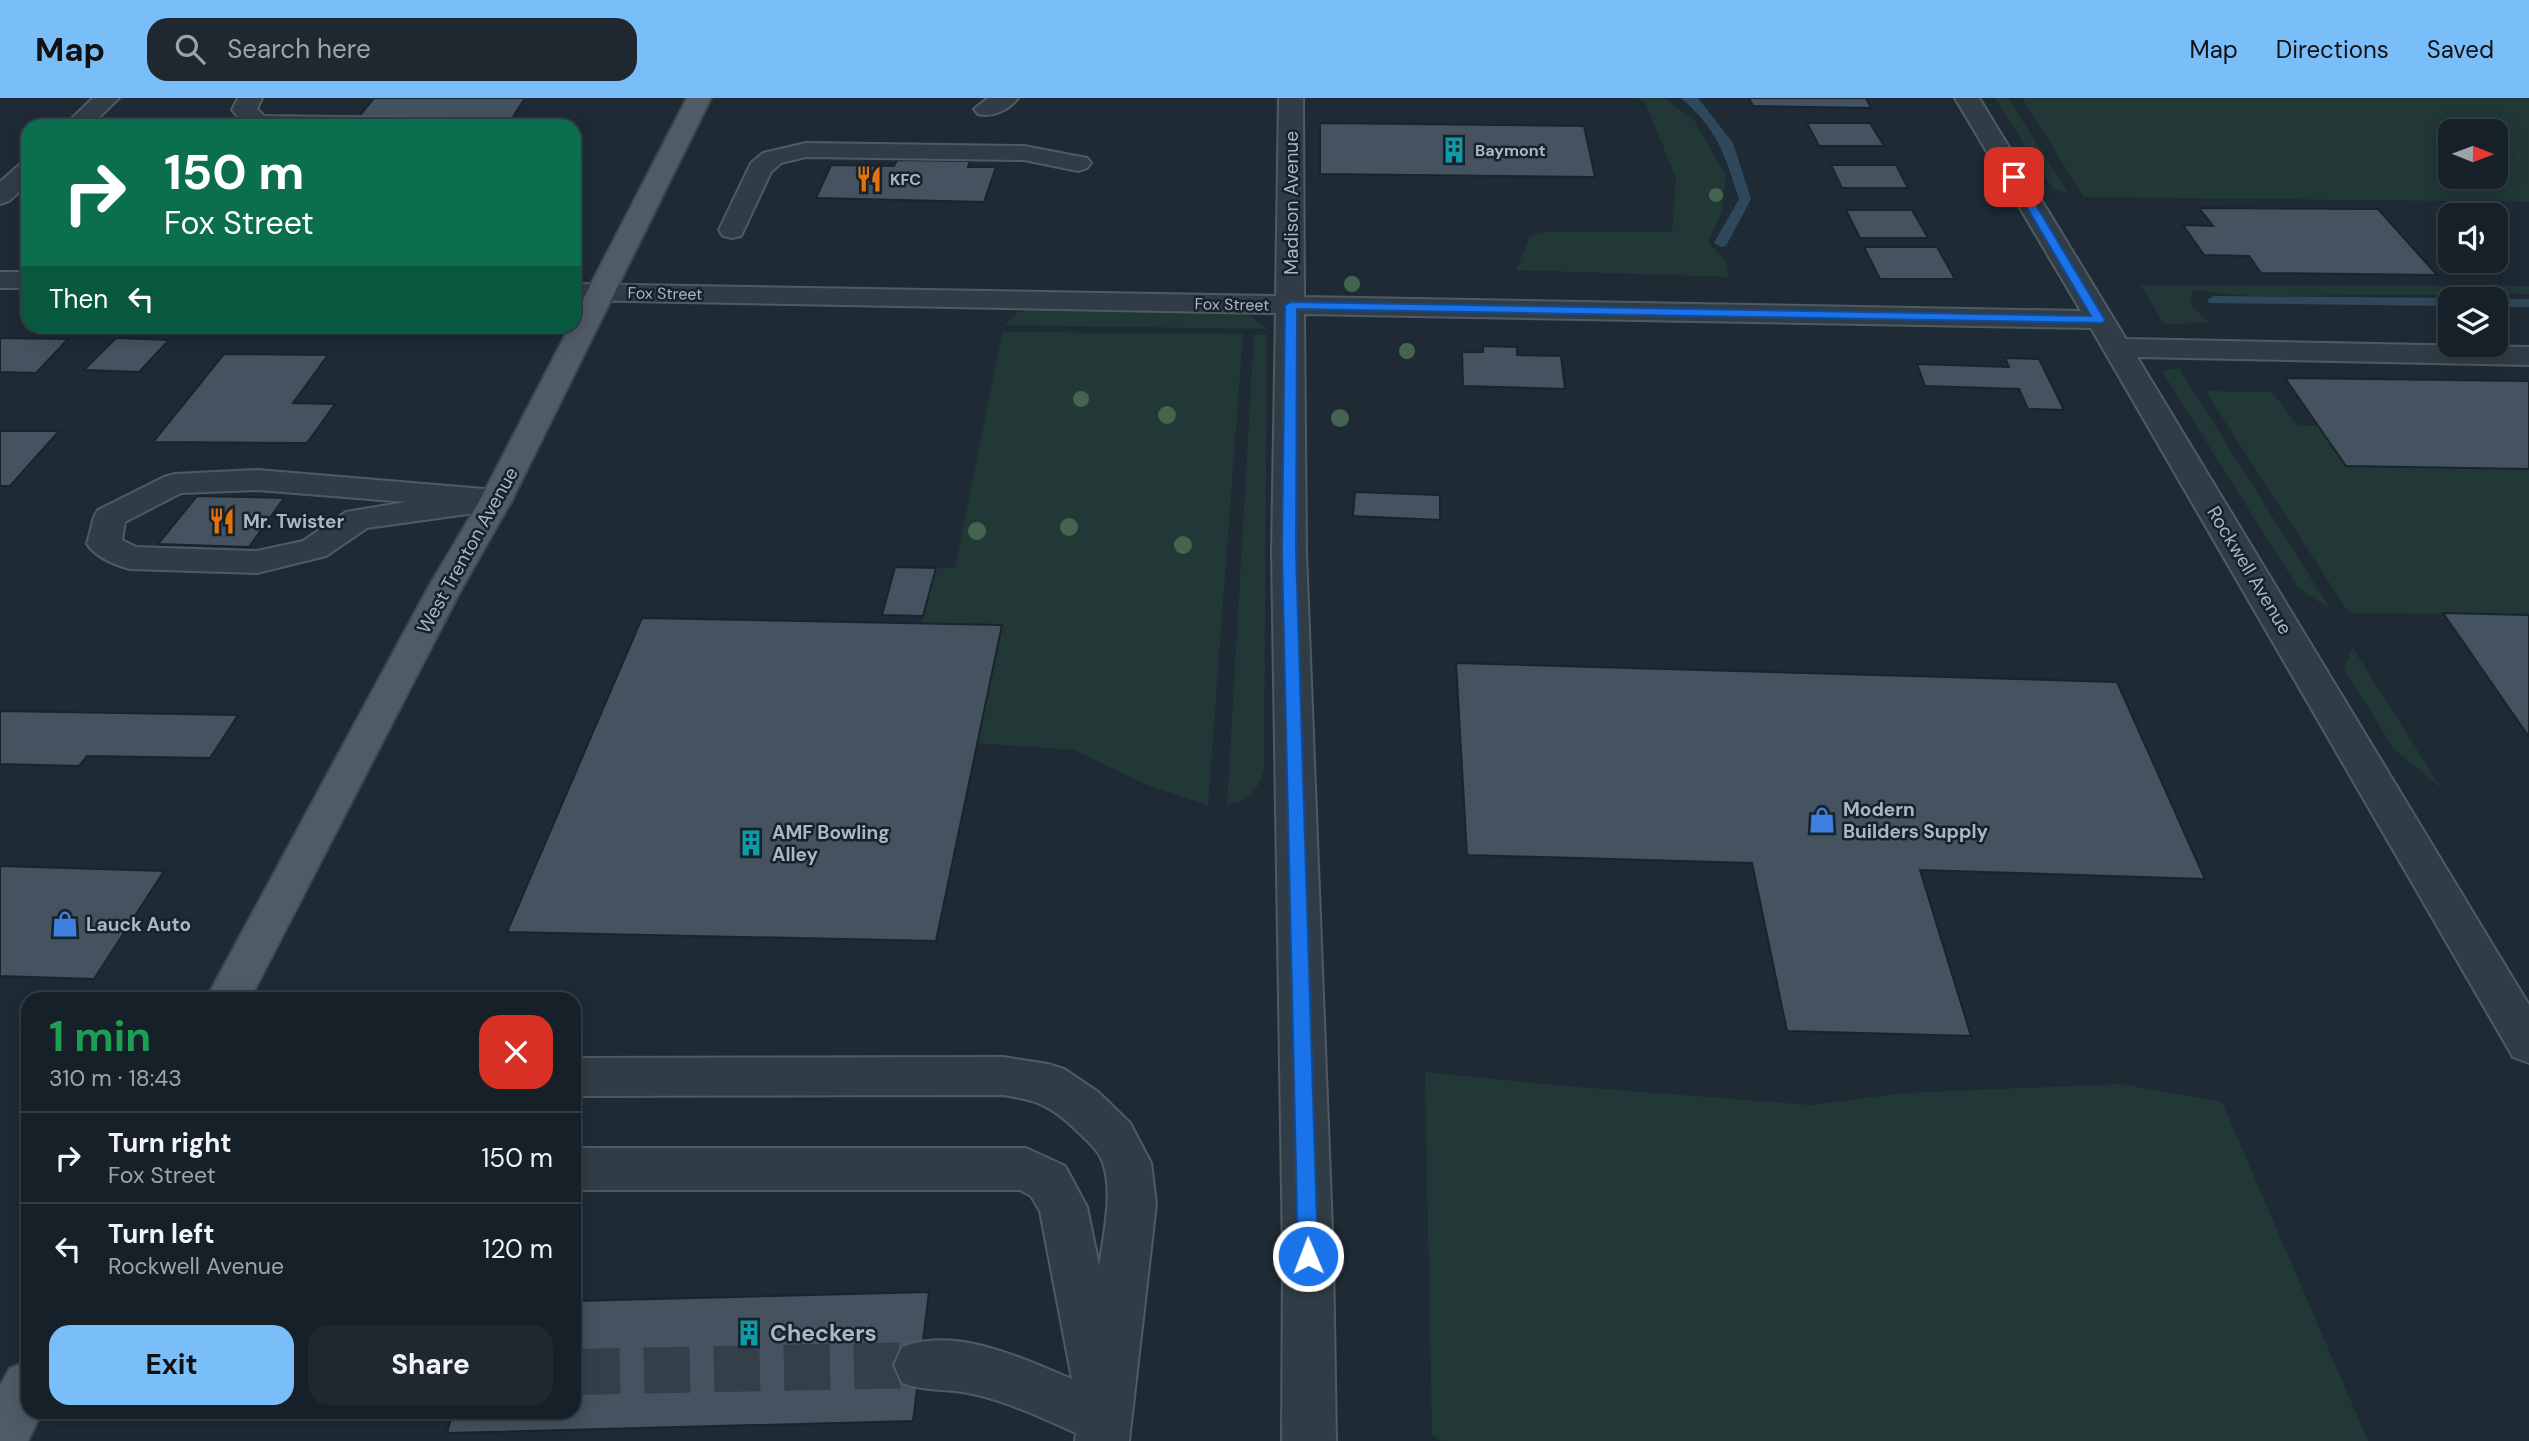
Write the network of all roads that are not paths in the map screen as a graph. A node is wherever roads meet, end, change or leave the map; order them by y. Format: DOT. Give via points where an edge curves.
graph roads {
  1 [pos="107,98"];
  2 [pos="250,98"];
  3 [pos="699,98"];
  4 [pos="1291,98"];
  5 [pos="1967,98"];
  6 [pos="84,119"];
  7 [pos="253,119"];
  8 [pos="1078,163"];
  9 [pos="21,176"];
  10 [pos="0,195"];
  11 [pos="732,230"];
  12 [pos="0,279"];
  13 [pos="21,280"];
  14 [pos="587,292"];
  15 [pos="1291,305"];
  16 [pos="569,333"];
  17 [pos="2108,334"];
  18 [pos="2529,356"];
  19 [pos="496,500"];
  20 [pos="232,992"];
  21 [pos="2529,1044"];
  22 [pos="581,1077"];
  23 [pos="581,1169"];
  24 [pos="920,1365"];
  25 [pos="21,1400"];
  26 [pos="1104,1430"];
  27 [pos="0,1440"];
  28 [pos="1309,1441"];
  1 -- 6 [label="street"];
  2 -- 7 [label="street" via="244,110"];
  3 -- 14 [label="main road, West Trenton Avenue"];
  4 -- 15 [label="street, Madison Avenue"];
  5 -- 17 [label="street, Rockwell Avenue"];
  8 -- 11 [label="street" via="1024,153 806,150 772,158 760,168"];
  9 -- 10 [label="street"];
  12 -- 13 [label="street"];
  14 -- 15 [label="street, Fox Street"];
  15 -- 17 [label="street, Fox Street"];
  15 -- 28 [label="street, Madison Avenue" via="1289,552"];
  16 -- 19 [label="main road, West Trenton Avenue"];
  17 -- 18 [label="street, Fox Street"];
  17 -- 21 [label="street, Rockwell Avenue"];
  19 -- 19 [label="street" via="258,480 175,484 110,517 104,544 130,558 257,562 314,549 358,519"];
  19 -- 20 [label="main road, West Trenton Avenue"];
  22 -- 26 [label="street" via="1003,1076 1048,1083 1082,1106 1114,1137 1127,1163 1132,1204"];
  23 -- 26 [label="street" via="1026,1169 1048,1181 1063,1207"];
  24 -- 26 [label="street" via="970,1368 1016,1381"];
  25 -- 27 [label="main road"];
}
